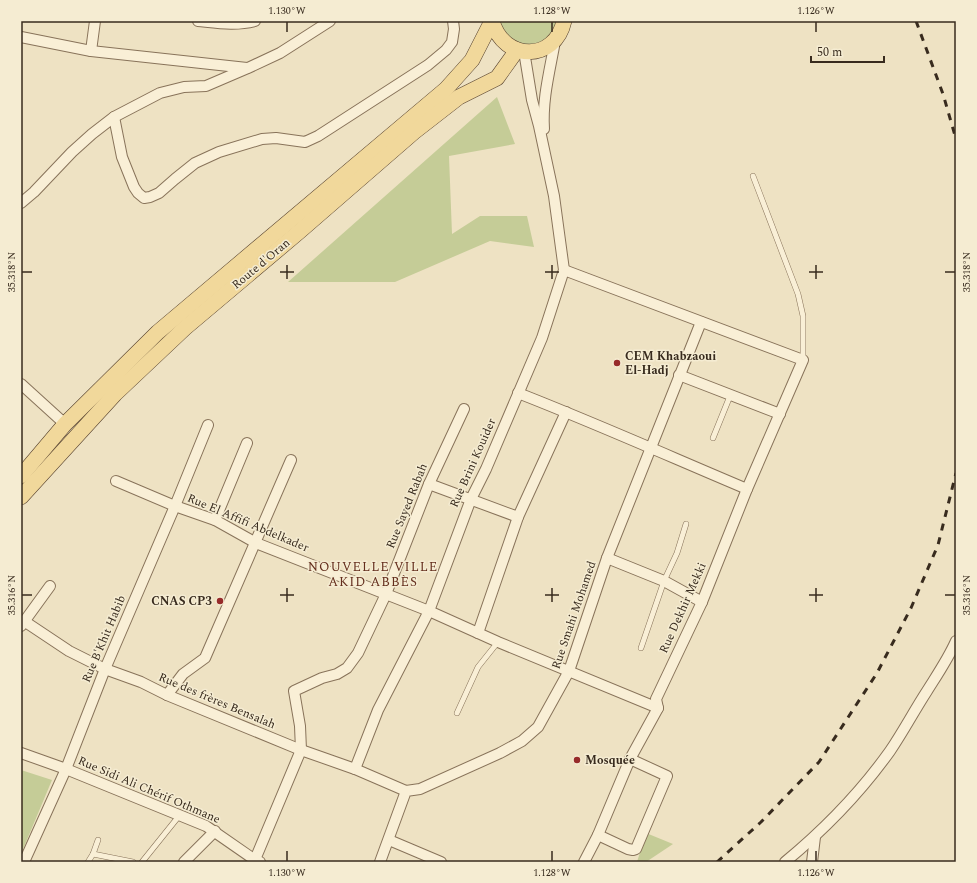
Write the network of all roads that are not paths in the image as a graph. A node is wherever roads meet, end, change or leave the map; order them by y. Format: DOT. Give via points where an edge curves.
graph roads {
  1 [pos="95,21"];
  2 [pos="198,21"];
  3 [pos="330,21"];
  4 [pos="453,21"];
  5 [pos="492,21"];
  6 [pos="564,21"];
  7 [pos="249,22"];
  8 [pos="21,37"];
  9 [pos="555,41"];
  10 [pos="91,51"];
  11 [pos="521,51"];
  12 [pos="248,68"];
  13 [pos="114,117"];
  14 [pos="546,157"];
  15 [pos="753,176"];
  16 [pos="21,203"];
  17 [pos="564,270"];
  18 [pos="701,322"];
  19 [pos="804,360"];
  20 [pos="679,376"];
  21 [pos="21,384"];
  22 [pos="518,393"];
  23 [pos="730,396"];
  24 [pos="464,409"];
  25 [pos="566,412"];
  26 [pos="780,414"];
  27 [pos="66,424"];
  28 [pos="208,425"];
  29 [pos="713,438"];
  30 [pos="247,443"];
  31 [pos="651,449"];
  32 [pos="291,460"];
  33 [pos="21,476"];
  34 [pos="116,482"];
  35 [pos="429,484"];
  36 [pos="747,489"];
  37 [pos="21,497"];
  38 [pos="471,499"];
  39 [pos="175,506"];
  40 [pos="518,517"];
  41 [pos="215,520"];
  42 [pos="686,524"];
  43 [pos="256,543"];
  44 [pos="607,558"];
  45 [pos="664,581"];
  46 [pos="50,586"];
  47 [pos="386,594"];
  48 [pos="702,602"];
  49 [pos="429,610"];
  50 [pos="22,623"];
  51 [pos="478,633"];
  52 [pos="956,641"];
  53 [pos="498,642"];
  54 [pos="641,648"];
  55 [pos="105,669"];
  56 [pos="570,671"];
  57 [pos="167,695"];
  58 [pos="658,708"];
  59 [pos="457,713"];
  60 [pos="301,750"];
  61 [pos="21,754"];
  62 [pos="630,759"];
  63 [pos="66,769"];
  64 [pos="355,769"];
  65 [pos="406,791"];
  66 [pos="179,816"];
  67 [pos="215,831"];
  68 [pos="598,835"];
  69 [pos="815,837"];
  70 [pos="98,840"];
  71 [pos="389,840"];
  72 [pos="93,854"];
  73 [pos="29,861"];
  74 [pos="256,861"];
  75 [pos="88,862"];
  76 [pos="133,862"];
  77 [pos="142,862"];
  78 [pos="184,862"];
  79 [pos="380,862"];
  80 [pos="441,862"];
  81 [pos="584,862"];
  82 [pos="785,862"];
  83 [pos="812,862"];
  1 -- 10 [label="street"];
  2 -- 7 [label="street" via="224,24"];
  3 -- 12 [label="street" via="280,53"];
  4 -- 13 [label="street" via="452,42 446,50 428,65 318,136 305,142 262,139 219,152 195,163 159,193 150,197 144,198 138,193 130,176 122,157"];
  5 -- 11 [label="main road" via="501,39 508,46"];
  5 -- 27 [label="main road, Route d'Oran" via="472,60 446,89 158,332"];
  6 -- 9 [label="main road"];
  8 -- 10 [label="street"];
  9 -- 11 [label="main road" via="541,50"];
  9 -- 14 [label="street" via="545,94"];
  10 -- 12 [label="street"];
  11 -- 14 [label="street"];
  11 -- 37 [label="main road, Route d'Oran" via="497,78 459,97 414,132 185,328 115,394"];
  12 -- 13 [label="street" via="206,86 184,87 160,93"];
  13 -- 16 [label="street" via="72,152"];
  14 -- 17 [label="street, Rue Brini Kouider" via="560,229"];
  15 -- 19 [label="lane" via="798,294 803,316"];
  17 -- 18 [label="street"];
  17 -- 22 [label="street, Rue Brini Kouider" via="542,338"];
  18 -- 19 [label="street"];
  18 -- 20 [label="street, Rue Smahi Mohamed"];
  19 -- 26 [label="street, Rue Dekhir Mekki"];
  20 -- 23 [label="street"];
  20 -- 31 [label="street, Rue Smahi Mohamed"];
  21 -- 27 [label="street"];
  22 -- 25 [label="street"];
  22 -- 38 [label="street, Rue Brini Kouider"];
  23 -- 26 [label="street"];
  23 -- 29 [label="lane"];
  24 -- 35 [label="street, Rue Sayed Rabah"];
  25 -- 31 [label="street"];
  25 -- 40 [label="street"];
  26 -- 36 [label="street, Rue Dekhir Mekki"];
  27 -- 33 [label="main road, Route d'Oran"];
  28 -- 39 [label="street, Rue B'Khit Habib"];
  30 -- 41 [label="street"];
  31 -- 36 [label="street"];
  31 -- 44 [label="street, Rue Smahi Mohamed"];
  32 -- 43 [label="street"];
  34 -- 39 [label="street, Rue El Affifi Abdelkader"];
  35 -- 38 [label="street"];
  35 -- 47 [label="street, Rue Sayed Rabah"];
  36 -- 48 [label="street, Rue Dekhir Mekki"];
  38 -- 40 [label="street"];
  38 -- 49 [label="street, Rue Brini Kouider"];
  39 -- 41 [label="street, Rue El Affifi Abdelkader"];
  39 -- 55 [label="street, Rue B'Khit Habib"];
  40 -- 51 [label="street"];
  41 -- 43 [label="street, Rue El Affifi Abdelkader"];
  42 -- 45 [label="lane" via="677,553"];
  43 -- 47 [label="street, Rue El Affifi Abdelkader"];
  43 -- 57 [label="street" via="205,658 183,674"];
  44 -- 45 [label="street"];
  44 -- 56 [label="street, Rue Smahi Mohamed"];
  45 -- 48 [label="street"];
  45 -- 54 [label="lane"];
  46 -- 50 [label="street"];
  47 -- 49 [label="street, Rue El Affifi Abdelkader"];
  47 -- 60 [label="street, Rue Sayed Rabah" via="358,653 347,668 294,691"];
  48 -- 58 [label="street, Rue Dekhir Mekki" via="656,699"];
  49 -- 51 [label="street, Rue El Affifi Abdelkader"];
  49 -- 64 [label="street, Rue Brini Kouider" via="378,710"];
  50 -- 55 [label="street, Rue des frères Bensalah"];
  51 -- 53 [label="street, Rue El Affifi Abdelkader"];
  52 -- 69 [label="street" via="890,751 847,805"];
  53 -- 56 [label="street, Rue El Affifi Abdelkader"];
  53 -- 59 [label="lane" via="478,667"];
  55 -- 57 [label="street, Rue des frères Bensalah"];
  55 -- 63 [label="street, Rue B'Khit Habib"];
  56 -- 58 [label="street, Rue El Affifi Abdelkader"];
  56 -- 65 [label="street, Rue Smahi Mohamed" via="538,727 522,741 420,789"];
  57 -- 60 [label="street, Rue des frères Bensalah"];
  58 -- 62 [label="street, Rue Dekhir Mekki"];
  60 -- 64 [label="street, Rue des frères Bensalah"];
  60 -- 74 [label="street"];
  61 -- 63 [label="street, Rue Sidi Ali Chérif Othmane"];
  62 -- 68 [label="street, Rue Dekhir Mekki"];
  62 -- 68 [label="street" via="667,776 636,849 628,849"];
  63 -- 66 [label="street, Rue Sidi Ali Chérif Othmane"];
  63 -- 73 [label="street, Rue B'Khit Habib"];
  64 -- 65 [label="street, Rue des frères Bensalah"];
  65 -- 71 [label="street"];
  66 -- 67 [label="street, Rue Sidi Ali Chérif Othmane"];
  66 -- 77 [label="lane"];
  67 -- 74 [label="street, Rue Sidi Ali Chérif Othmane"];
  67 -- 78 [label="street"];
  68 -- 81 [label="street, Rue Dekhir Mekki"];
  69 -- 82 [label="street"];
  69 -- 83 [label="street"];
  70 -- 72 [label="lane"];
  71 -- 79 [label="street"];
  71 -- 80 [label="street"];
  72 -- 75 [label="lane"];
  72 -- 76 [label="lane"];
}
